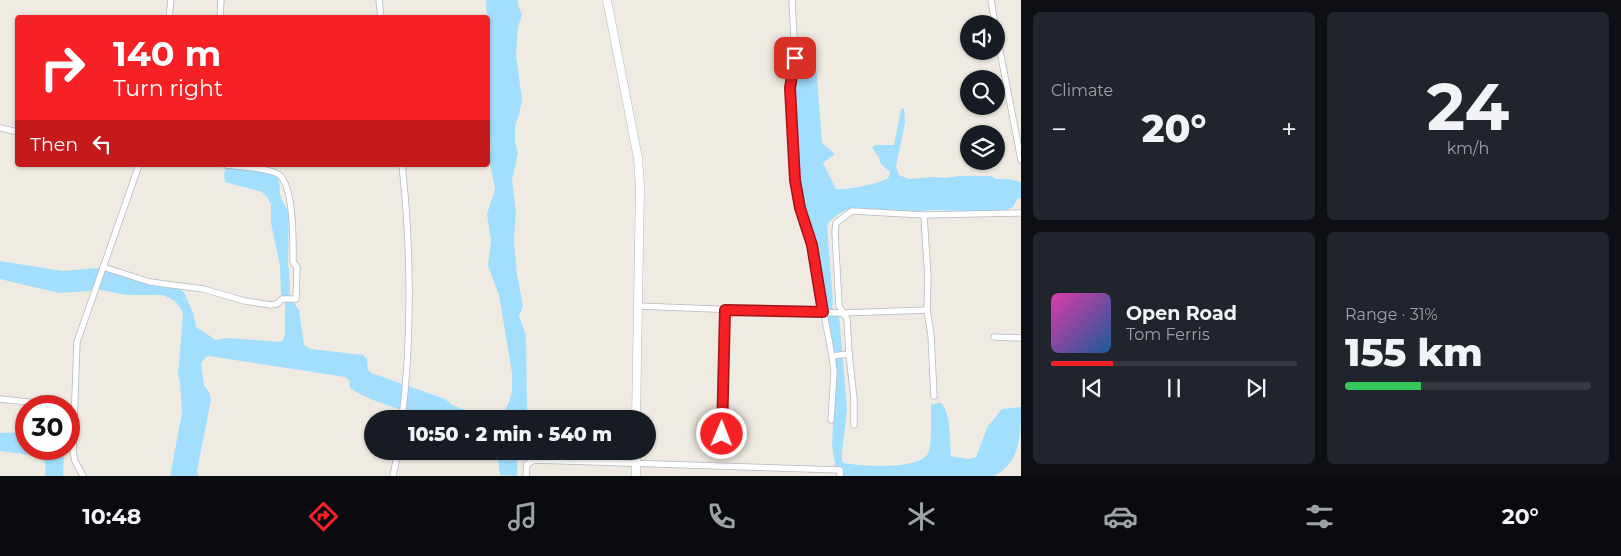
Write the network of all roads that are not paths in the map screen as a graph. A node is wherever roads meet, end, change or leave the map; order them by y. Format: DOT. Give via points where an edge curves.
graph roads {
  1 [pos="171,0"];
  2 [pos="221,0"];
  3 [pos="379,0"];
  4 [pos="607,0"];
  5 [pos="792,0"];
  6 [pos="991,0"];
  7 [pos="169,15"];
  8 [pos="220,15"];
  9 [pos="381,15"];
  10 [pos="994,15"];
  11 [pos="1002,60"];
  12 [pos="0,128"];
  13 [pos="15,131"];
  14 [pos="1021,160"];
  15 [pos="138,167"];
  16 [pos="239,167"];
  17 [pos="402,167"];
  18 [pos="1021,212"];
  19 [pos="924,214"];
  20 [pos="103,267"];
  21 [pos="638,306"];
  22 [pos="725,310"];
  23 [pos="927,310"];
  24 [pos="823,312"];
  25 [pos="843,313"];
  26 [pos="994,338"];
  27 [pos="1021,338"];
  28 [pos="849,354"];
  29 [pos="832,356"];
  30 [pos="70,395"];
  31 [pos="934,396"];
  32 [pos="0,399"];
  33 [pos="15,401"];
  34 [pos="403,410"];
  35 [pos="636,410"];
  36 [pos="831,420"];
  37 [pos="854,425"];
  38 [pos="722,434"];
  39 [pos="75,460"];
  40 [pos="396,460"];
  41 [pos="636,463"];
  42 [pos="83,476"];
  43 [pos="393,476"];
  44 [pos="526,476"];
  45 [pos="636,476"];
  46 [pos="840,476"];
  1 -- 7 [label="street"];
  2 -- 8 [label="street"];
  3 -- 9 [label="street"];
  4 -- 21 [label="street" via="638,158"];
  5 -- 24 [label="street" via="795,58 790,88 795,180 812,245"];
  6 -- 10 [label="street"];
  11 -- 14 [label="street"];
  12 -- 13 [label="street"];
  15 -- 20 [label="street"];
  16 -- 20 [label="street" via="277,173 286,182 296,267 296,299 282,299 271,305 245,301 203,289 150,282"];
  17 -- 34 [label="street" via="408,255 408,340"];
  18 -- 19 [label="street"];
  19 -- 23 [label="street"];
  19 -- 25 [label="street" via="852,211 836,223 839,306"];
  20 -- 30 [label="street" via="77,342"];
  21 -- 22 [label="street"];
  21 -- 35 [label="street"];
  22 -- 24 [label="street"];
  22 -- 38 [label="street"];
  23 -- 25 [label="street"];
  23 -- 31 [label="street" via="932,335"];
  24 -- 25 [label="street"];
  24 -- 29 [label="street"];
  25 -- 28 [label="street" via="847,319"];
  26 -- 27 [label="street"];
  28 -- 29 [label="street"];
  28 -- 37 [label="street"];
  29 -- 36 [label="street"];
  32 -- 33 [label="street"];
  39 -- 42 [label="street"];
  40 -- 43 [label="street"];
  41 -- 44 [label="street" via="534,460 527,464"];
  41 -- 45 [label="street"];
  41 -- 46 [label="street" via="840,470"];
}
